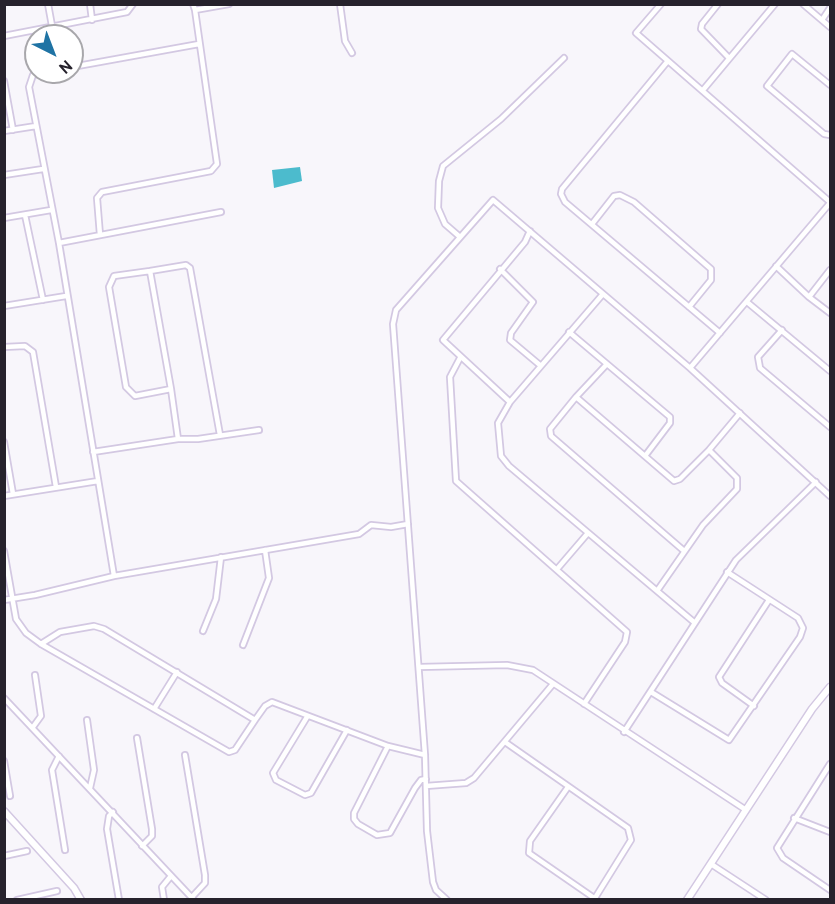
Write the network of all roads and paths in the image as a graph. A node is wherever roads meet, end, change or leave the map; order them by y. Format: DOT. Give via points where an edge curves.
graph roads {
  1 [pos="48,4"];
  2 [pos="90,4"];
  3 [pos="133,4"];
  4 [pos="229,4"];
  5 [pos="340,4"];
  6 [pos="661,4"];
  7 [pos="718,4"];
  8 [pos="776,4"];
  9 [pos="803,4"];
  10 [pos="194,7"];
  11 [pos="831,8"];
  12 [pos="93,20"];
  13 [pos="822,20"];
  14 [pos="52,24"];
  15 [pos="66,24"];
  16 [pos="831,27"];
  17 [pos="24,32"];
  18 [pos="4,36"];
  19 [pos="199,44"];
  20 [pos="352,53"];
  21 [pos="564,58"];
  22 [pos="729,58"];
  23 [pos="667,62"];
  24 [pos="84,66"];
  25 [pos="4,81"];
  26 [pos="29,84"];
  27 [pos="831,85"];
  28 [pos="703,90"];
  29 [pos="36,126"];
  30 [pos="13,130"];
  31 [pos="4,131"];
  32 [pos="831,135"];
  33 [pos="43,169"];
  34 [pos="4,175"];
  35 [pos="831,202"];
  36 [pos="51,210"];
  37 [pos="221,212"];
  38 [pos="25,215"];
  39 [pos="4,218"];
  40 [pos="591,224"];
  41 [pos="530,231"];
  42 [pos="100,235"];
  43 [pos="460,237"];
  44 [pos="59,243"];
  45 [pos="776,266"];
  46 [pos="500,269"];
  47 [pos="831,270"];
  48 [pos="150,271"];
  49 [pos="603,294"];
  50 [pos="66,296"];
  51 [pos="809,297"];
  52 [pos="43,300"];
  53 [pos="747,302"];
  54 [pos="4,306"];
  55 [pos="689,307"];
  56 [pos="831,313"];
  57 [pos="782,330"];
  58 [pos="569,332"];
  59 [pos="720,333"];
  60 [pos="4,347"];
  61 [pos="460,358"];
  62 [pos="607,364"];
  63 [pos="541,366"];
  64 [pos="690,368"];
  65 [pos="831,371"];
  66 [pos="171,389"];
  67 [pos="576,397"];
  68 [pos="510,402"];
  69 [pos="741,413"];
  70 [pos="831,427"];
  71 [pos="259,430"];
  72 [pos="220,435"];
  73 [pos="178,439"];
  74 [pos="4,442"];
  75 [pos="709,450"];
  76 [pos="93,452"];
  77 [pos="645,456"];
  78 [pos="98,481"];
  79 [pos="816,482"];
  80 [pos="56,487"];
  81 [pos="13,494"];
  82 [pos="4,496"];
  83 [pos="831,496"];
  84 [pos="408,524"];
  85 [pos="588,533"];
  86 [pos="265,550"];
  87 [pos="683,550"];
  88 [pos="4,551"];
  89 [pos="221,557"];
  90 [pos="558,568"];
  91 [pos="727,572"];
  92 [pos="114,576"];
  93 [pos="657,591"];
  94 [pos="11,599"];
  95 [pos="4,600"];
  96 [pos="769,600"];
  97 [pos="695,623"];
  98 [pos="203,631"];
  99 [pos="41,644"];
  100 [pos="243,645"];
  101 [pos="419,667"];
  102 [pos="177,672"];
  103 [pos="36,675"];
  104 [pos="553,684"];
  105 [pos="831,687"];
  106 [pos="651,692"];
  107 [pos="5,699"];
  108 [pos="584,704"];
  109 [pos="754,705"];
  110 [pos="154,709"];
  111 [pos="307,717"];
  112 [pos="87,720"];
  113 [pos="255,720"];
  114 [pos="33,727"];
  115 [pos="347,730"];
  116 [pos="624,732"];
  117 [pos="137,738"];
  118 [pos="505,742"];
  119 [pos="388,746"];
  120 [pos="185,755"];
  121 [pos="425,755"];
  122 [pos="59,756"];
  123 [pos="4,761"];
  124 [pos="831,764"];
  125 [pos="426,779"];
  126 [pos="426,786"];
  127 [pos="568,787"];
  128 [pos="90,788"];
  129 [pos="10,796"];
  130 [pos="746,810"];
  131 [pos="4,811"];
  132 [pos="113,812"];
  133 [pos="794,818"];
  134 [pos="831,832"];
  135 [pos="142,846"];
  136 [pos="64,850"];
  137 [pos="27,851"];
  138 [pos="4,856"];
  139 [pos="711,864"];
  140 [pos="171,876"];
  141 [pos="831,890"];
  142 [pos="57,891"];
  143 [pos="193,898"];
  144 [pos="596,899"];
  145 [pos="17,900"];
  146 [pos="81,900"];
  147 [pos="119,900"];
  148 [pos="164,900"];
  149 [pos="447,900"];
  150 [pos="687,900"];
  151 [pos="766,900"];
  1 -- 14 [label="street"];
  2 -- 12 [label="street"];
  3 -- 12 [label="street" via="127,12"];
  4 -- 10 [label="street"];
  5 -- 20 [label="street" via="345,40"];
  6 -- 23 [label="street" via="636,33"];
  7 -- 22 [label="street" via="701,29"];
  8 -- 22 [label="street"];
  9 -- 13 [label="street"];
  10 -- 19 [label="street"];
  11 -- 13 [label="street"];
  12 -- 15 [label="street"];
  13 -- 16 [label="street"];
  17 -- 18 [label="street"];
  19 -- 24 [label="street"];
  19 -- 42 [label="street" via="217,164 211,171 102,192 97,198"];
  21 -- 43 [label="street" via="501,119 443,166 438,208 445,224"];
  22 -- 28 [label="street"];
  23 -- 28 [label="street"];
  23 -- 40 [label="street" via="562,189 565,202"];
  25 -- 30 [label="street"];
  26 -- 29 [label="street"];
  27 -- 32 [label="street" via="792,54 767,86 824,134"];
  28 -- 35 [label="street"];
  29 -- 30 [label="street"];
  29 -- 33 [label="street"];
  30 -- 31 [label="street"];
  33 -- 34 [label="street"];
  33 -- 36 [label="street"];
  35 -- 45 [label="street"];
  36 -- 38 [label="street"];
  36 -- 44 [label="street"];
  37 -- 42 [label="street"];
  38 -- 39 [label="street"];
  38 -- 52 [label="street"];
  40 -- 55 [label="street"];
  40 -- 55 [label="street" via="614,196 634,202 711,268 711,280"];
  41 -- 43 [label="street" via="493,200"];
  41 -- 46 [label="street"];
  41 -- 49 [label="street"];
  42 -- 44 [label="street"];
  43 -- 84 [label="street" via="395,313 393,324"];
  44 -- 50 [label="street"];
  45 -- 51 [label="street"];
  45 -- 53 [label="street"];
  46 -- 61 [label="street" via="443,340"];
  46 -- 63 [label="street" via="533,302 510,340"];
  47 -- 51 [label="street"];
  48 -- 66 [label="street"];
  48 -- 66 [label="street" via="114,276 109,287 126,387 135,396"];
  48 -- 72 [label="street" via="186,265 190,268"];
  49 -- 58 [label="street"];
  49 -- 64 [label="street"];
  50 -- 52 [label="street"];
  50 -- 76 [label="street"];
  51 -- 56 [label="street"];
  52 -- 54 [label="street"];
  53 -- 57 [label="street"];
  53 -- 59 [label="street"];
  55 -- 59 [label="street"];
  57 -- 65 [label="street"];
  57 -- 70 [label="street" via="758,357 760,368"];
  58 -- 62 [label="street"];
  58 -- 63 [label="street"];
  59 -- 64 [label="street"];
  60 -- 80 [label="street" via="25,346 33,352"];
  61 -- 68 [label="street"];
  61 -- 90 [label="street" via="450,377 456,481"];
  62 -- 67 [label="street"];
  62 -- 77 [label="street" via="670,417 670,423"];
  63 -- 68 [label="street"];
  64 -- 69 [label="street"];
  66 -- 73 [label="street"];
  67 -- 77 [label="street"];
  67 -- 87 [label="street" via="550,429 550,436"];
  68 -- 85 [label="street" via="498,423 501,456"];
  69 -- 75 [label="street"];
  69 -- 79 [label="street"];
  71 -- 72 [label="street"];
  72 -- 73 [label="street"];
  73 -- 76 [label="street"];
  74 -- 81 [label="street"];
  75 -- 77 [label="street" via="674,481"];
  75 -- 87 [label="street" via="739,484"];
  76 -- 78 [label="street"];
  78 -- 80 [label="street"];
  78 -- 92 [label="street"];
  79 -- 83 [label="street"];
  79 -- 91 [label="street" via="744,549"];
  80 -- 81 [label="street"];
  81 -- 82 [label="street"];
  84 -- 86 [label="street" via="370,525 358,534"];
  84 -- 101 [label="street"];
  85 -- 90 [label="street"];
  85 -- 93 [label="street"];
  86 -- 89 [label="street"];
  86 -- 100 [label="street" via="269,578"];
  87 -- 93 [label="street"];
  88 -- 94 [label="street"];
  89 -- 92 [label="street"];
  89 -- 98 [label="street" via="216,599"];
  90 -- 108 [label="street" via="627,632 625,642"];
  91 -- 96 [label="street"];
  91 -- 97 [label="street"];
  92 -- 94 [label="street"];
  93 -- 97 [label="street"];
  94 -- 95 [label="street"];
  94 -- 99 [label="street" via="22,628"];
  96 -- 109 [label="street" via="798,618 803,628"];
  96 -- 109 [label="street" via="719,677"];
  97 -- 106 [label="street"];
  99 -- 102 [label="street" via="60,632 94,626"];
  99 -- 110 [label="street"];
  101 -- 104 [label="street" via="514,665 533,670"];
  101 -- 121 [label="street"];
  102 -- 110 [label="street"];
  102 -- 113 [label="street"];
  103 -- 114 [label="street" via="41,716"];
  104 -- 108 [label="street"];
  104 -- 118 [label="street"];
  105 -- 130 [label="street" via="816,702"];
  106 -- 109 [label="street" via="726,740 734,736"];
  106 -- 116 [label="street"];
  107 -- 114 [label="street"];
  108 -- 116 [label="street"];
  110 -- 113 [label="street" via="230,752"];
  111 -- 113 [label="street" via="272,702"];
  111 -- 115 [label="street"];
  111 -- 115 [label="street" via="273,773 276,780 305,795 312,793"];
  112 -- 128 [label="street" via="94,770"];
  114 -- 122 [label="street"];
  115 -- 119 [label="street"];
  116 -- 130 [label="street"];
  117 -- 135 [label="street" via="152,829 152,836"];
  118 -- 126 [label="street" via="466,783"];
  118 -- 127 [label="street"];
  119 -- 121 [label="street"];
  119 -- 125 [label="street" via="354,813 358,824 377,835 390,833 415,788"];
  120 -- 143 [label="street" via="205,875 205,884"];
  121 -- 125 [label="street"];
  122 -- 128 [label="street"];
  122 -- 136 [label="street" via="52,770"];
  123 -- 129 [label="street"];
  124 -- 133 [label="street"];
  125 -- 126 [label="street"];
  126 -- 149 [label="street" via="433,882"];
  127 -- 144 [label="street" via="632,834"];
  127 -- 144 [label="street" via="530,841 529,853"];
  128 -- 132 [label="street"];
  130 -- 139 [label="street"];
  131 -- 146 [label="street"];
  132 -- 135 [label="street"];
  132 -- 147 [label="street" via="107,829"];
  133 -- 134 [label="street"];
  133 -- 141 [label="street" via="777,844 778,851"];
  135 -- 140 [label="street"];
  137 -- 138 [label="street"];
  139 -- 150 [label="street"];
  139 -- 151 [label="street"];
  140 -- 143 [label="street"];
  140 -- 148 [label="street" via="162,887"];
  142 -- 145 [label="street"];
}
